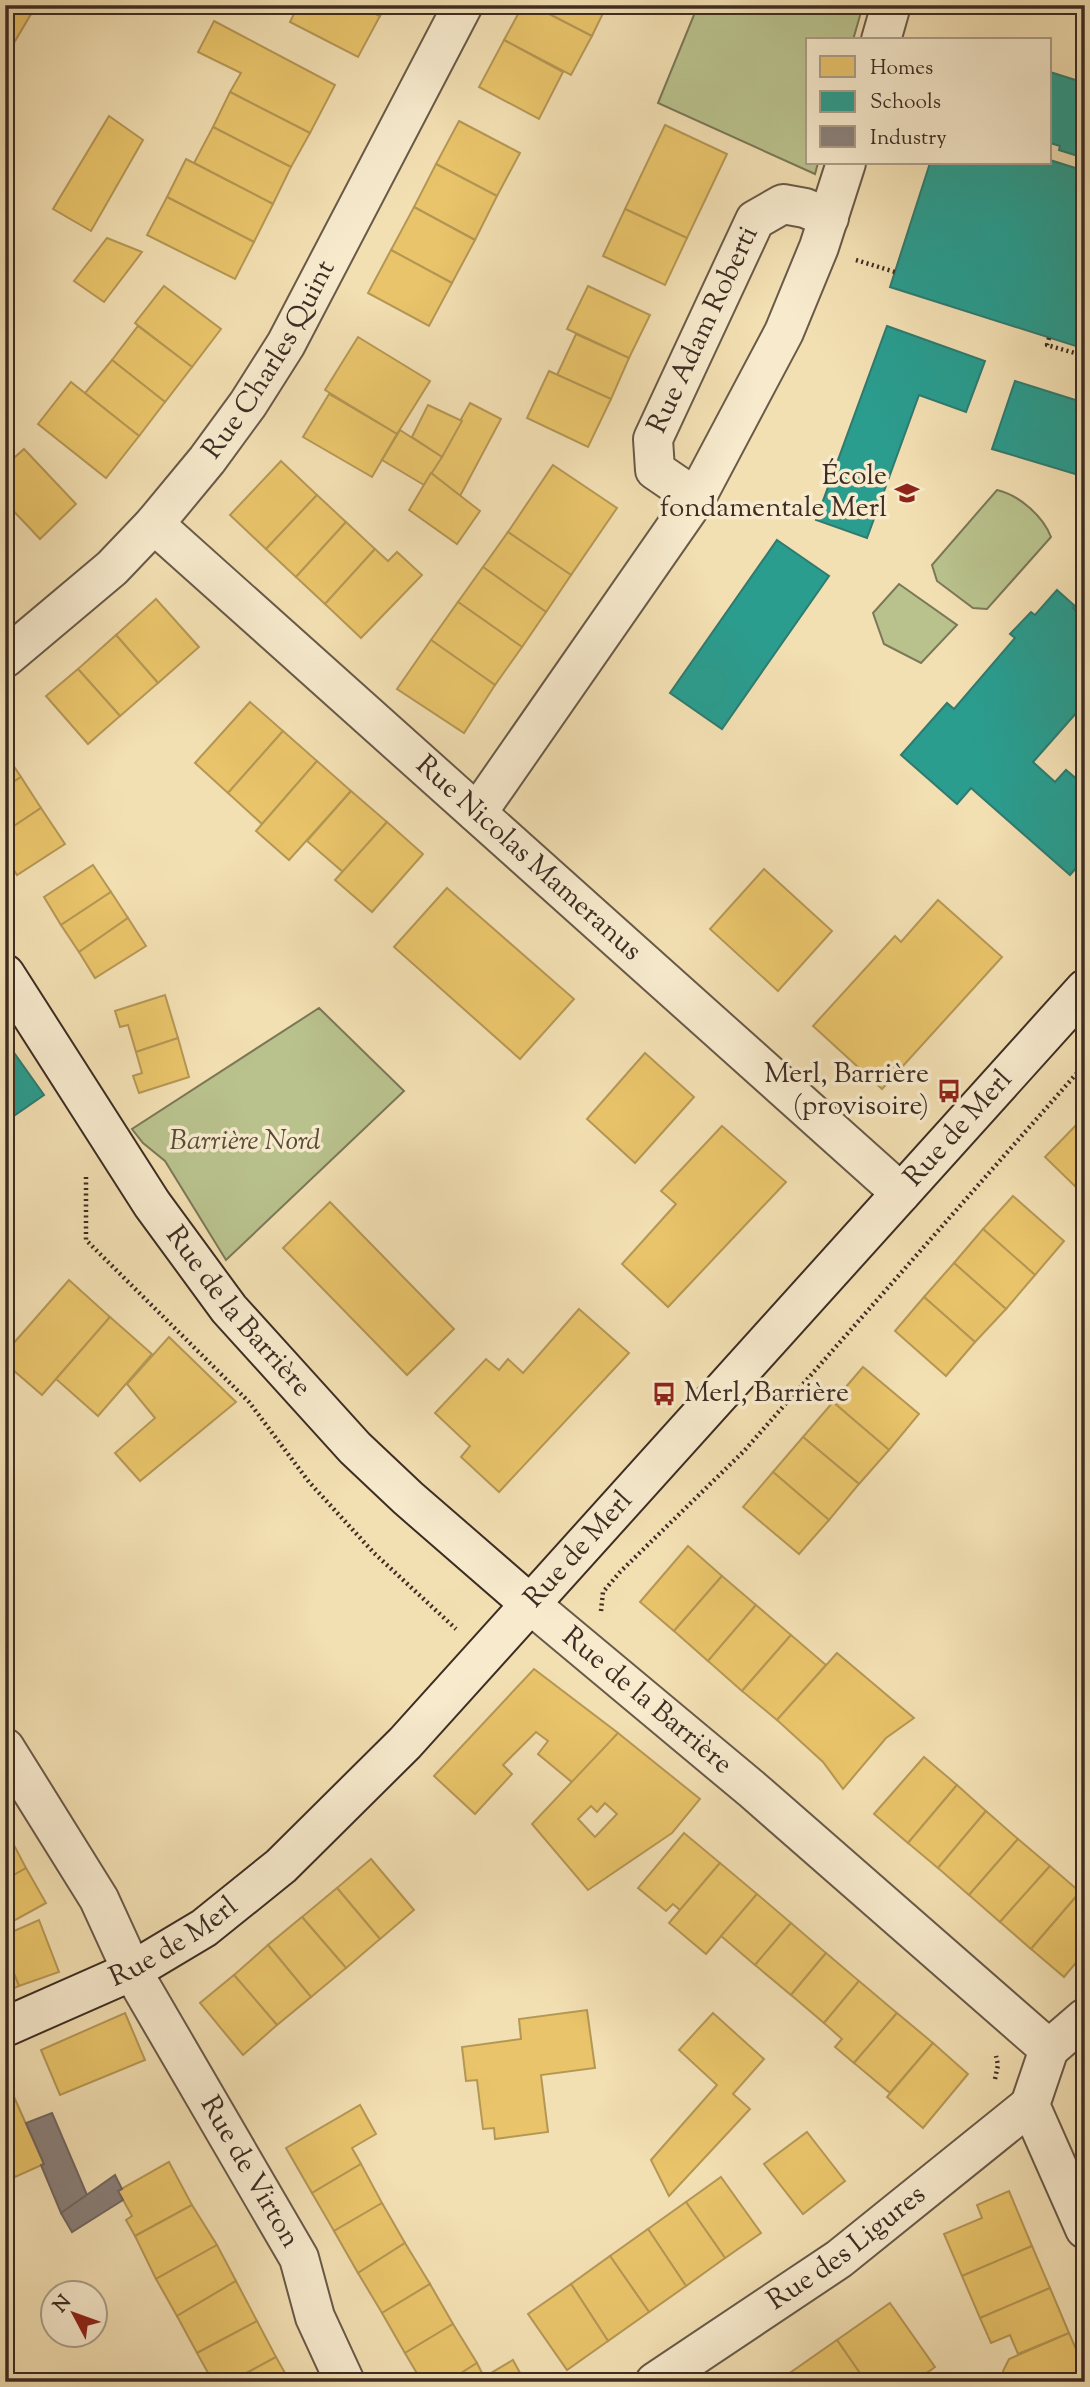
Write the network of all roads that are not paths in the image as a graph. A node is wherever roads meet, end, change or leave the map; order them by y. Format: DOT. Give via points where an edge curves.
graph roads {
  1 [pos="463,5"];
  2 [pos="891,5"];
  3 [pos="882,38"];
  4 [pos="846,164"];
  5 [pos="830,218"];
  6 [pos="696,498"];
  7 [pos="154,524"];
  8 [pos="5,659"];
  9 [pos="477,813"];
  10 [pos="5,974"];
  11 [pos="1085,989"];
  12 [pos="901,1192"];
  13 [pos="530,1604"];
  14 [pos="5,1748"];
  15 [pos="132,1971"];
  16 [pos="1085,2018"];
  17 [pos="5,2027"];
  18 [pos="1049,2049"];
  19 [pos="1030,2105"];
  20 [pos="1085,2229"];
  21 [pos="640,2375"];
  22 [pos="345,2382"];
  1 -- 7 [label="street, Rue Charles Quint" via="286,344 207,460"];
  2 -- 3 [label="street"];
  4 -- 5 [label="street"];
  5 -- 6 [label="street" via="784,332"];
  5 -- 6 [label="street, Rue Adam Roberti" via="783,204 755,220 653,439 655,470"];
  6 -- 9 [label="street"];
  7 -- 8 [label="street, Rue Charles Quint" via="112,568"];
  7 -- 9 [label="street, Rue Nicolas Mameranus"];
  9 -- 12 [label="street, Rue Nicolas Mameranus"];
  10 -- 13 [label="street, Rue de la Barrière" via="152,1204 229,1309 355,1448"];
  11 -- 12 [label="street, Rue de Merl"];
  12 -- 13 [label="street, Rue de Merl"];
  13 -- 15 [label="street, Rue de Merl" via="405,1743 281,1866 204,1928"];
  13 -- 18 [label="street, Rue de la Barrière" via="754,1791"];
  14 -- 15 [label="street, Rue de Virton" via="99,1899"];
  15 -- 17 [label="street, Rue de Merl"];
  15 -- 22 [label="street, Rue de Virton" via="299,2258 316,2317"];
  16 -- 18 [label="street"];
  18 -- 19 [label="street"];
  19 -- 20 [label="street"];
  19 -- 21 [label="street, Rue des Ligures" via="839,2259"];
}
